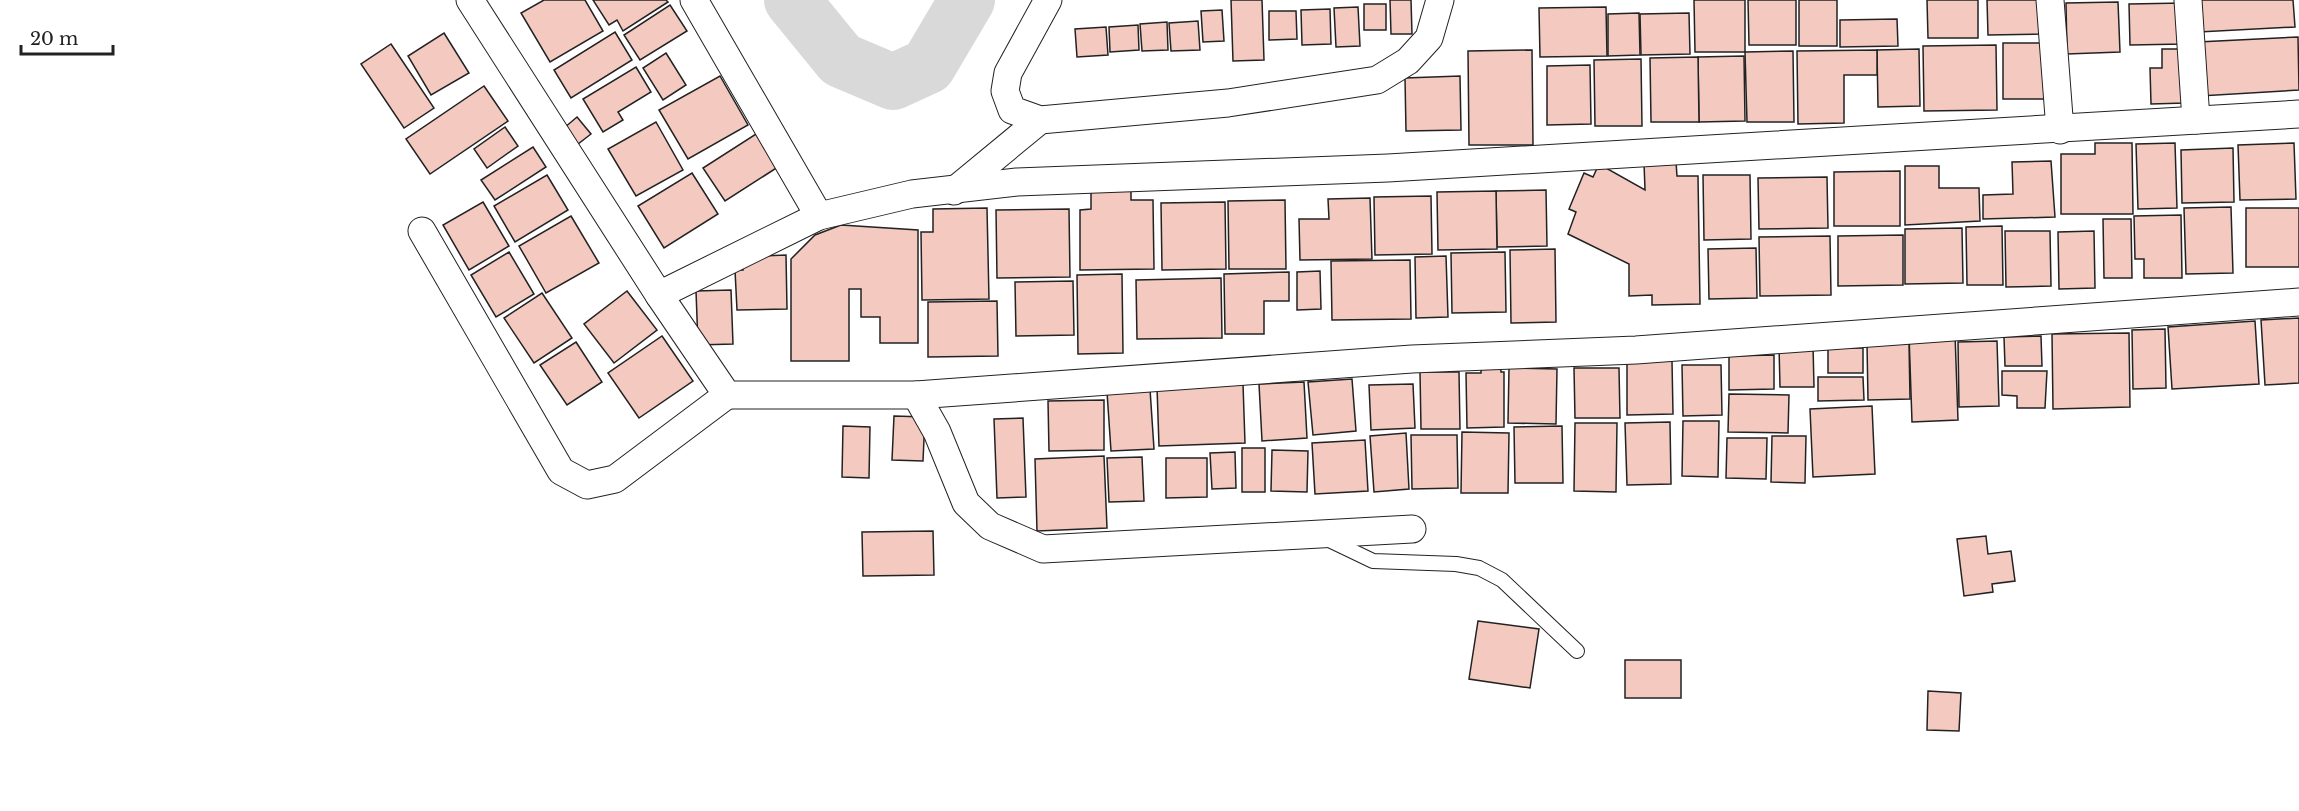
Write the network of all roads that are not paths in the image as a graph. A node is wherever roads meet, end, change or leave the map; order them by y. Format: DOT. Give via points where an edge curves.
graph roads {
  1 [pos="470,0"];
  2 [pos="694,0"];
  3 [pos="1048,0"];
  4 [pos="1440,0"];
  5 [pos="2050,0"];
  6 [pos="2188,0"];
  7 [pos="2299,114"];
  8 [pos="1040,120"];
  9 [pos="2196,120"];
  10 [pos="2060,130"];
  11 [pos="954,191"];
  12 [pos="819,216"];
  13 [pos="422,231"];
  14 [pos="659,295"];
  15 [pos="2299,302"];
  16 [pos="728,395"];
  17 [pos="916,395"];
  18 [pos="1412,529"];
  19 [pos="1320,536"];
  20 [pos="1577,651"];
  1 -- 14 [label="street"];
  2 -- 12 [label="street"];
  3 -- 8 [label="street" via="1008,72 1005,91 1012,110"];
  4 -- 8 [label="street" via="1429,38 1408,61 1377,80 1228,103"];
  5 -- 10 [label="street"];
  6 -- 9 [label="street"];
  7 -- 9 [label="street"];
  8 -- 11 [label="street"];
  9 -- 10 [label="street"];
  10 -- 11 [label="street" via="1400,168 1017,182"];
  11 -- 12 [label="street" via="912,194"];
  12 -- 14 [label="street"];
  13 -- 16 [label="street" via="561,471 587,485 615,479"];
  14 -- 16 [label="street"];
  15 -- 17 [label="street" via="1636,350 1412,359"];
  16 -- 17 [label="street"];
  17 -- 19 [label="street" via="938,432 966,503 990,526 1043,549"];
  18 -- 19 [label="street"];
  19 -- 20 [label="lane" via="1373,561 1479,568 1502,580"];
}
